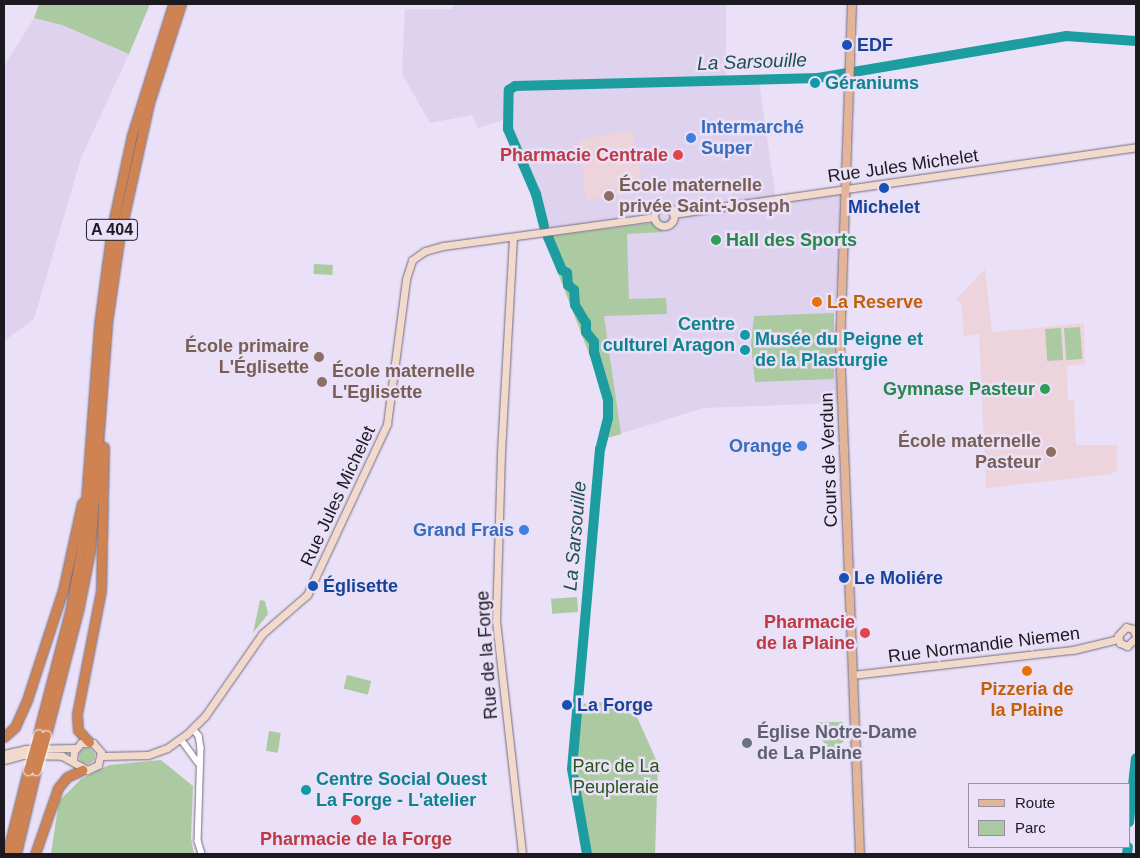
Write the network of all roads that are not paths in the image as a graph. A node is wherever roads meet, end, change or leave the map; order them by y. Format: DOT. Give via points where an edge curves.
graph roads {
  1 [pos="173,4"];
  2 [pos="181,4"];
  3 [pos="852,4"];
  4 [pos="1136,147"];
  5 [pos="846,189"];
  6 [pos="674,214"];
  7 [pos="654,217"];
  8 [pos="513,237"];
  9 [pos="104,357"];
  10 [pos="89,464"];
  11 [pos="1136,635"];
  12 [pos="1118,639"];
  13 [pos="852,675"];
  14 [pos="193,729"];
  15 [pos="42,734"];
  16 [pos="4,737"];
  17 [pos="181,739"];
  18 [pos="89,742"];
  19 [pos="75,748"];
  20 [pos="4,754"];
  21 [pos="101,756"];
  22 [pos="4,760"];
  23 [pos="73,761"];
  24 [pos="200,766"];
  25 [pos="32,770"];
  26 [pos="82,770"];
  27 [pos="7,854"];
  28 [pos="16,854"];
  29 [pos="35,854"];
  30 [pos="202,854"];
  31 [pos="522,854"];
  32 [pos="860,854"];
  1 -- 10 [label="highway, A 404" via="132,135 112,228 99,325"];
  2 -- 9 [label="highway, A 404" via="156,78 130,179"];
  3 -- 5 [label="main road, Cours de Verdun"];
  4 -- 5 [label="main road, Rue Jules Michelet"];
  5 -- 6 [label="main road, Rue Jules Michelet"];
  5 -- 13 [label="main road, Cours de Verdun" via="840,355"];
  6 -- 7 [label="main road" via="662,206"];
  6 -- 7 [label="main road" via="672,222 664,225"];
  7 -- 8 [label="main road, Rue Jules Michelet"];
  8 -- 14 [label="main road, Rue Jules Michelet" via="432,248 412,260 406,278 386,424 316,580 303,600 253,645"];
  8 -- 31 [label="main road, Rue de la Forge" via="501,452 496,622"];
  9 -- 15 [label="highway, A 404" via="90,551 78,614"];
  9 -- 18 [label="highway" via="101,590 76,720 78,730"];
  10 -- 15 [label="highway, A 404" via="79,570"];
  10 -- 16 [label="highway" via="63,590 23,710 15,727"];
  11 -- 12 [label="main road" via="1127,646"];
  11 -- 12 [label="main road" via="1131,628 1124,628 1119,631"];
  12 -- 13 [label="main road, Rue Normandie Niemen" via="1073,650"];
  13 -- 32 [label="main road, Cours de Verdun"];
  14 -- 17 [label="main road, Rue Jules Michelet"];
  14 -- 24 [label="street" via="200,739"];
  15 -- 25 [label="highway, A 404, bridge"];
  17 -- 21 [label="main road, Rue Jules Michelet" via="148,755"];
  17 -- 24 [label="street" via="196,755"];
  18 -- 19 [label="main road"];
  18 -- 21 [label="main road" via="99,749"];
  19 -- 20 [label="main road" via="25,749"];
  19 -- 23 [label="main road"];
  21 -- 26 [label="main road" via="95,768"];
  22 -- 23 [label="main road" via="23,755 62,756"];
  23 -- 26 [label="main road"];
  24 -- 30 [label="street" via="198,841"];
  25 -- 27 [label="highway, A 404"];
  25 -- 28 [label="highway, A 404"];
  26 -- 29 [label="highway" via="67,778 58,788"];
}
